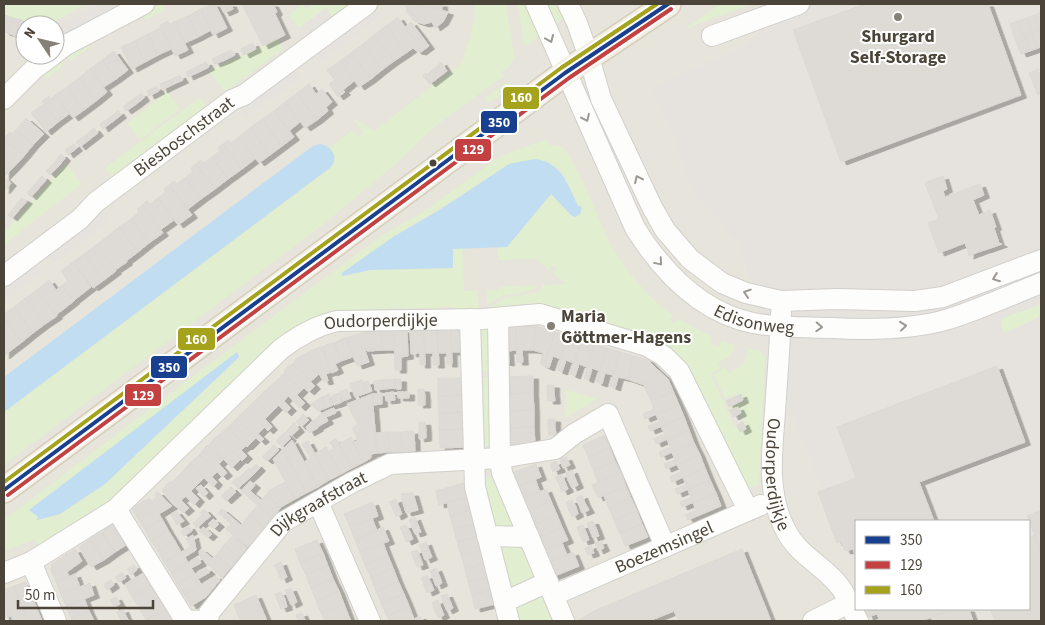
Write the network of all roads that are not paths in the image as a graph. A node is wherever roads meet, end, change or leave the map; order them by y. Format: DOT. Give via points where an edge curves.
graph roads {
  1 [pos="144,4"];
  2 [pos="367,4"];
  3 [pos="536,4"];
  4 [pos="568,4"];
  5 [pos="668,4"];
  6 [pos="799,4"];
  7 [pos="712,36"];
  8 [pos="65,46"];
  9 [pos="589,57"];
  10 [pos="39,65"];
  11 [pos="566,74"];
  12 [pos="4,99"];
  13 [pos="1041,260"];
  14 [pos="4,276"];
  15 [pos="1041,284"];
  16 [pos="781,301"];
  17 [pos="498,318"];
  18 [pos="470,319"];
  19 [pos="781,325"];
  20 [pos="500,458"];
  21 [pos="474,461"];
  22 [pos="4,490"];
  23 [pos="774,499"];
  24 [pos="318,502"];
  25 [pos="116,509"];
  26 [pos="748,510"];
  27 [pos="487,536"];
  28 [pos="529,538"];
  29 [pos="665,546"];
  30 [pos="31,562"];
  31 [pos="4,573"];
  32 [pos="555,590"];
  33 [pos="849,603"];
  34 [pos="506,612"];
  35 [pos="56,621"];
  36 [pos="200,621"];
  37 [pos="208,621"];
  38 [pos="370,621"];
  39 [pos="564,621"];
  40 [pos="813,621"];
  41 [pos="858,621"];
  1 -- 8 [label="street"];
  2 -- 14 [label="street, Biesboschstraat" via="244,96 232,100"];
  3 -- 11 [label="street, Edisonweg, one-way"];
  4 -- 9 [label="street, Edisonweg"];
  5 -- 9 [label="main road"];
  6 -- 7 [label="street"];
  9 -- 11 [label="main road"];
  16 -- 9 [label="street, Edisonweg, one-way" via="746,293 722,282 701,269 676,244 652,207 625,152 601,99"];
  10 -- 12 [label="street"];
  11 -- 19 [label="street, Edisonweg, one-way" via="635,228 663,267 685,289 715,309 753,323"];
  11 -- 22 [label="main road"];
  13 -- 16 [label="street, Edisonweg, one-way" via="943,297 915,301"];
  19 -- 15 [label="street, Edisonweg, one-way" via="854,329 925,324 948,319"];
  16 -- 19 [label="street, Oudorperdijkje"];
  17 -- 18 [label="street, Oudorperdijkje"];
  17 -- 20 [label="street"];
  17 -- 26 [label="street, Oudorperdijkje" via="540,314 647,346 664,356 679,372"];
  18 -- 21 [label="street"];
  18 -- 25 [label="street, Oudorperdijkje" via="337,322 310,329 281,350"];
  19 -- 23 [label="street, Oudorperdijkje" via="771,462"];
  20 -- 21 [label="street, Dijkgraafstraat"];
  20 -- 28 [label="street" via="502,473"];
  20 -- 29 [label="street, Dijkgraafstraat" via="555,449 608,414"];
  21 -- 24 [label="street, Dijkgraafstraat" via="390,464"];
  21 -- 27 [label="street" via="474,487"];
  23 -- 26 [label="street, Boezemsingel"];
  23 -- 33 [label="street, Oudorperdijkje" via="792,542 837,582"];
  24 -- 37 [label="street, Dijkgraafstraat" via="283,522 209,612"];
  24 -- 38 [label="street"];
  25 -- 30 [label="street, Oudorperdijkje"];
  25 -- 36 [label="street" via="185,620"];
  26 -- 29 [label="street, Boezemsingel"];
  27 -- 28 [label="street"];
  27 -- 34 [label="street"];
  28 -- 32 [label="street"];
  29 -- 32 [label="street, Boezemsingel"];
  30 -- 31 [label="street, Oudorperdijkje"];
  30 -- 35 [label="street"];
  32 -- 34 [label="street, Boezemsingel"];
  32 -- 39 [label="street"];
  33 -- 40 [label="street"];
  33 -- 41 [label="street, Oudorperdijkje"];
}
